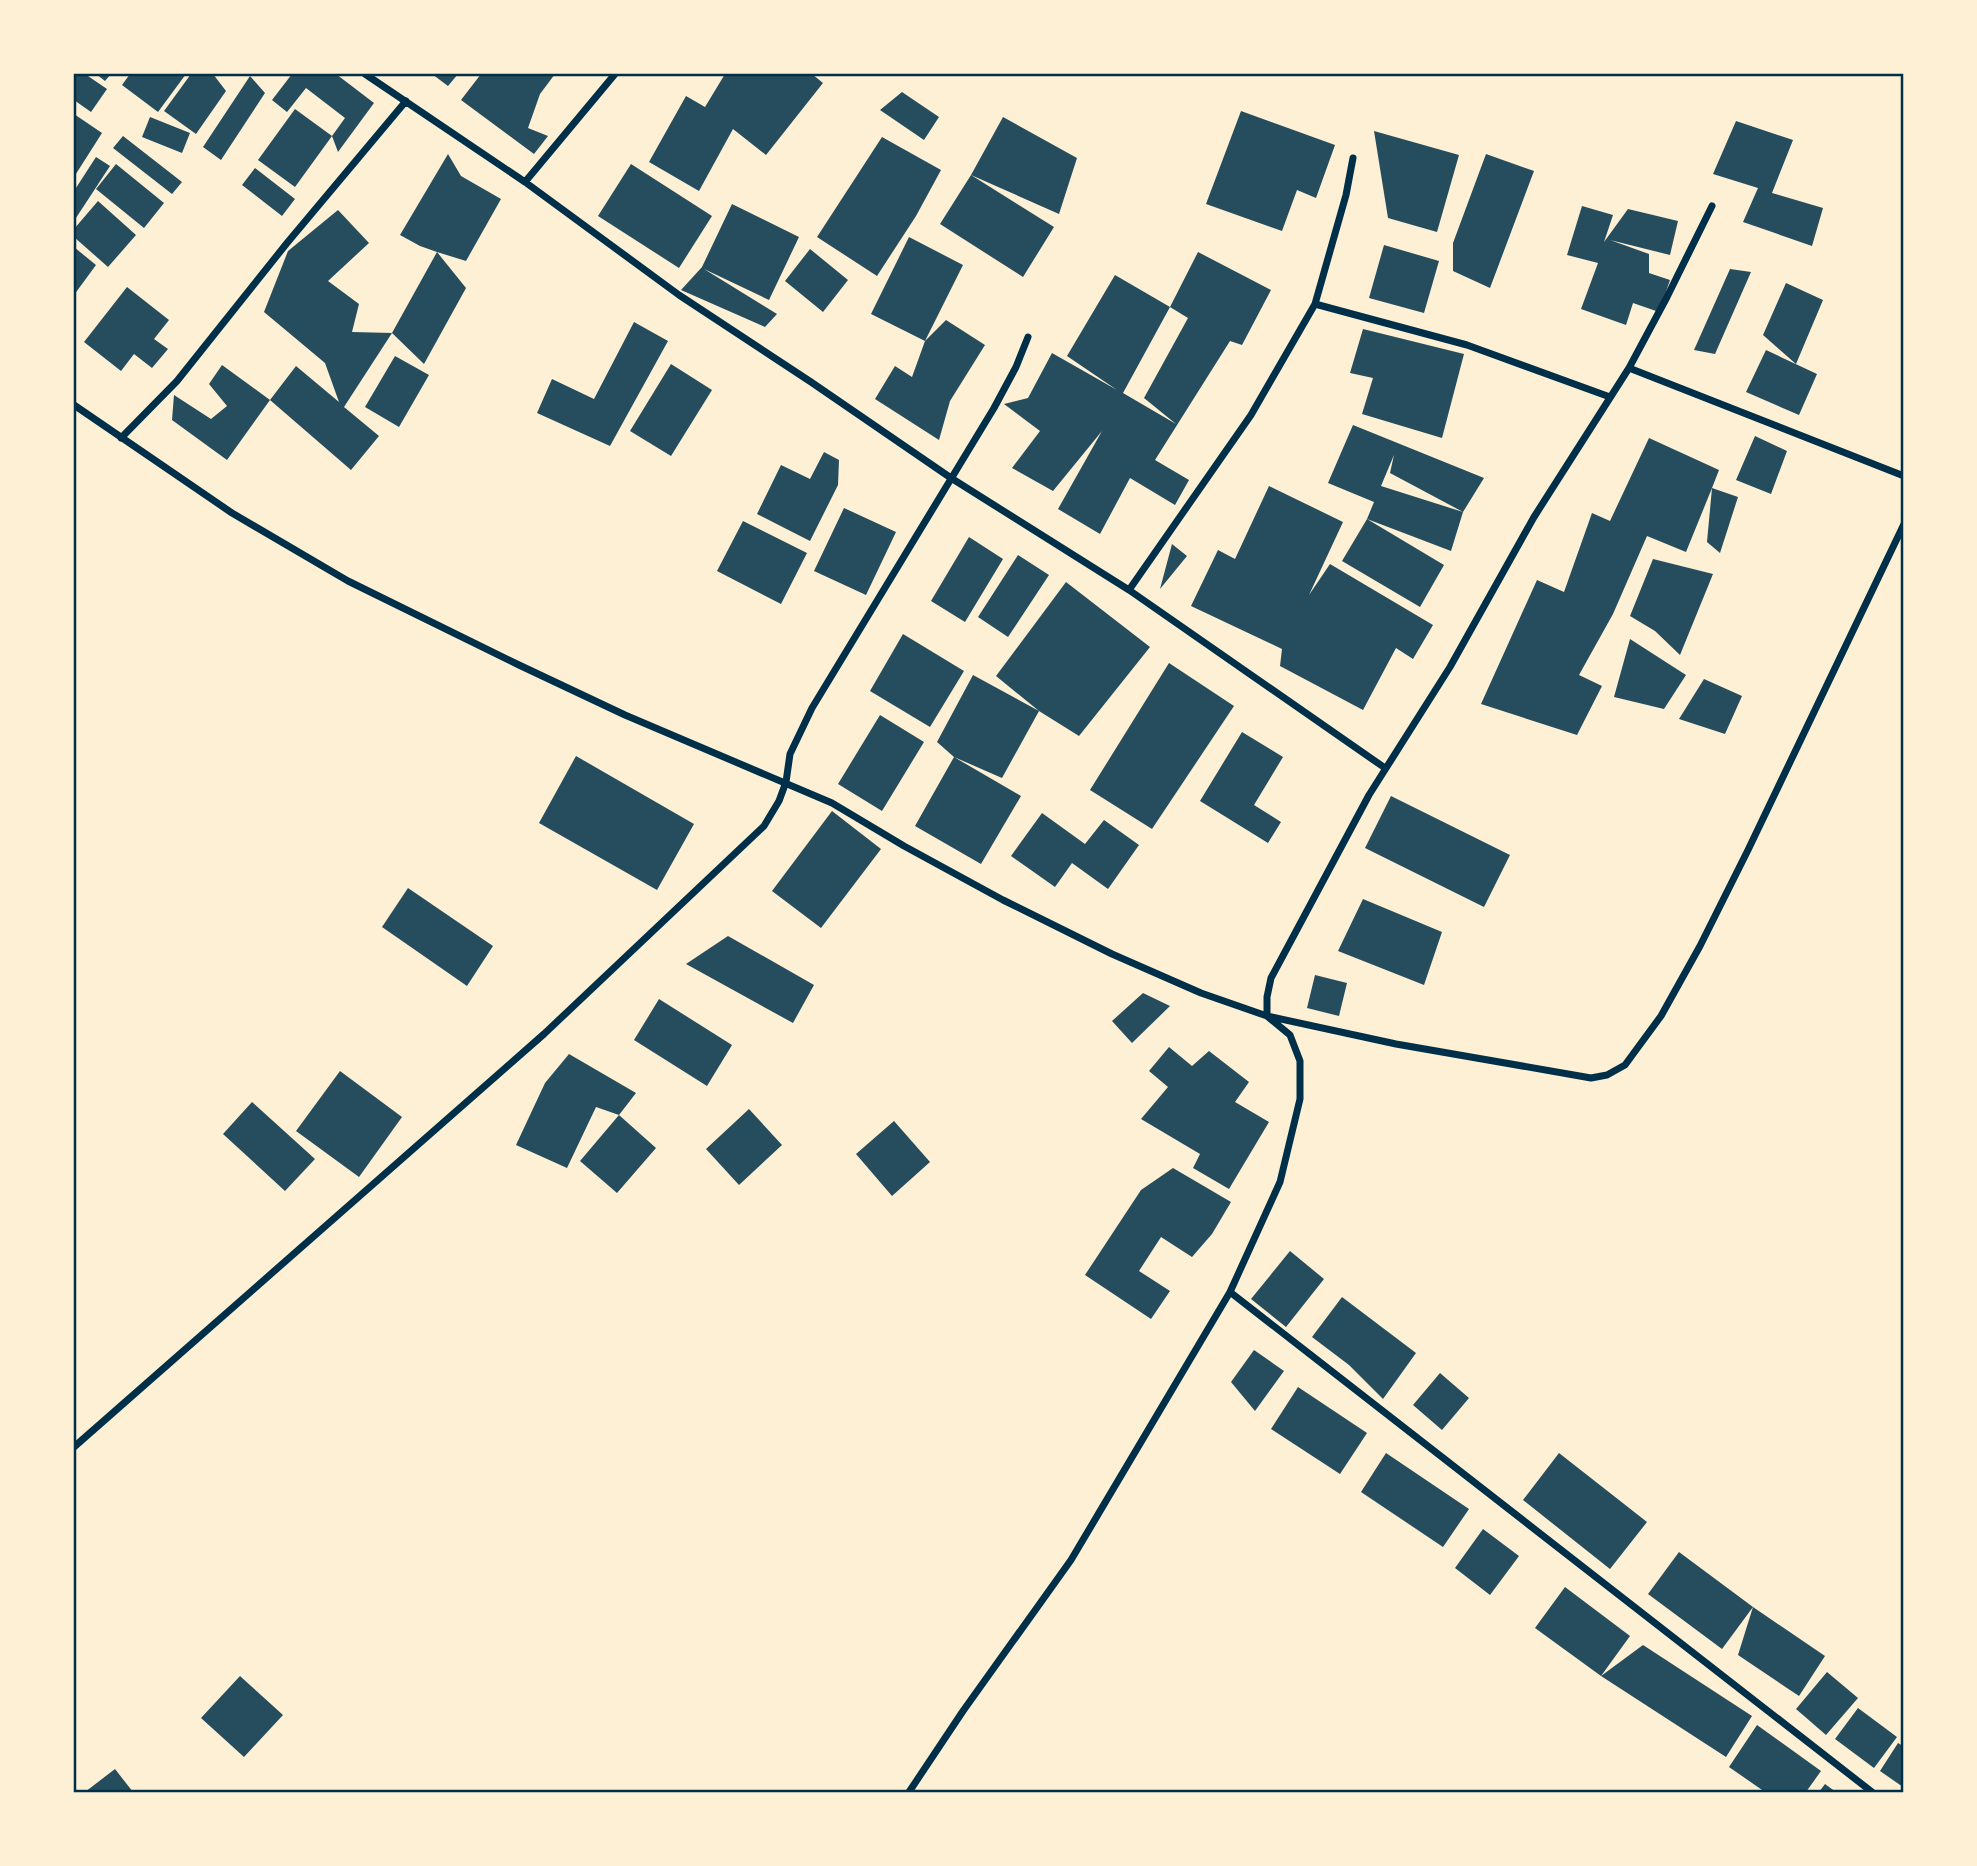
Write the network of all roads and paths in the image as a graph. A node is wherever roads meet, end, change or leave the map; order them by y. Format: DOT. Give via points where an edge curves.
graph roads {
  1 [pos="365,74"];
  2 [pos="615,74"];
  3 [pos="406,101"];
  4 [pos="1353,158"];
  5 [pos="525,182"];
  6 [pos="1712,206"];
  7 [pos="1315,304"];
  8 [pos="1028,337"];
  9 [pos="1629,368"];
  10 [pos="1610,397"];
  11 [pos="74,405"];
  12 [pos="121,438"];
  13 [pos="1903,477"];
  14 [pos="951,478"];
  15 [pos="1903,524"];
  16 [pos="1129,590"];
  17 [pos="1385,768"];
  18 [pos="786,782"];
  19 [pos="1267,1016"];
  20 [pos="1230,1292"];
  21 [pos="74,1447"];
  22 [pos="909,1793"];
  23 [pos="1872,1793"];
  1 -- 3 [label="street"];
  2 -- 5 [label="street"];
  3 -- 5 [label="street"];
  3 -- 12 [label="street" via="177,381"];
  4 -- 7 [label="street"];
  5 -- 14 [label="street" via="679,295"];
  6 -- 9 [label="street"];
  7 -- 10 [label="street" via="1467,345"];
  7 -- 16 [label="street" via="1251,415"];
  8 -- 14 [label="street" via="994,408"];
  9 -- 10 [label="street"];
  9 -- 13 [label="street"];
  10 -- 17 [label="street"];
  11 -- 12 [label="street"];
  12 -- 18 [label="street" via="232,513 348,581 614,709"];
  14 -- 16 [label="street"];
  14 -- 18 [label="street" via="812,708 790,754"];
  15 -- 19 [label="street" via="1700,946 1661,1016 1625,1065 1591,1079"];
  16 -- 17 [label="street"];
  17 -- 19 [label="street" via="1271,978"];
  18 -- 19 [label="street" via="1112,954"];
  18 -- 21 [label="street" via="764,826 544,1034"];
  19 -- 20 [label="street" via="1294,1043 1300,1061 1300,1099 1280,1182"];
  20 -- 22 [label="street" via="1071,1560"];
  20 -- 23 [label="street"];
}
